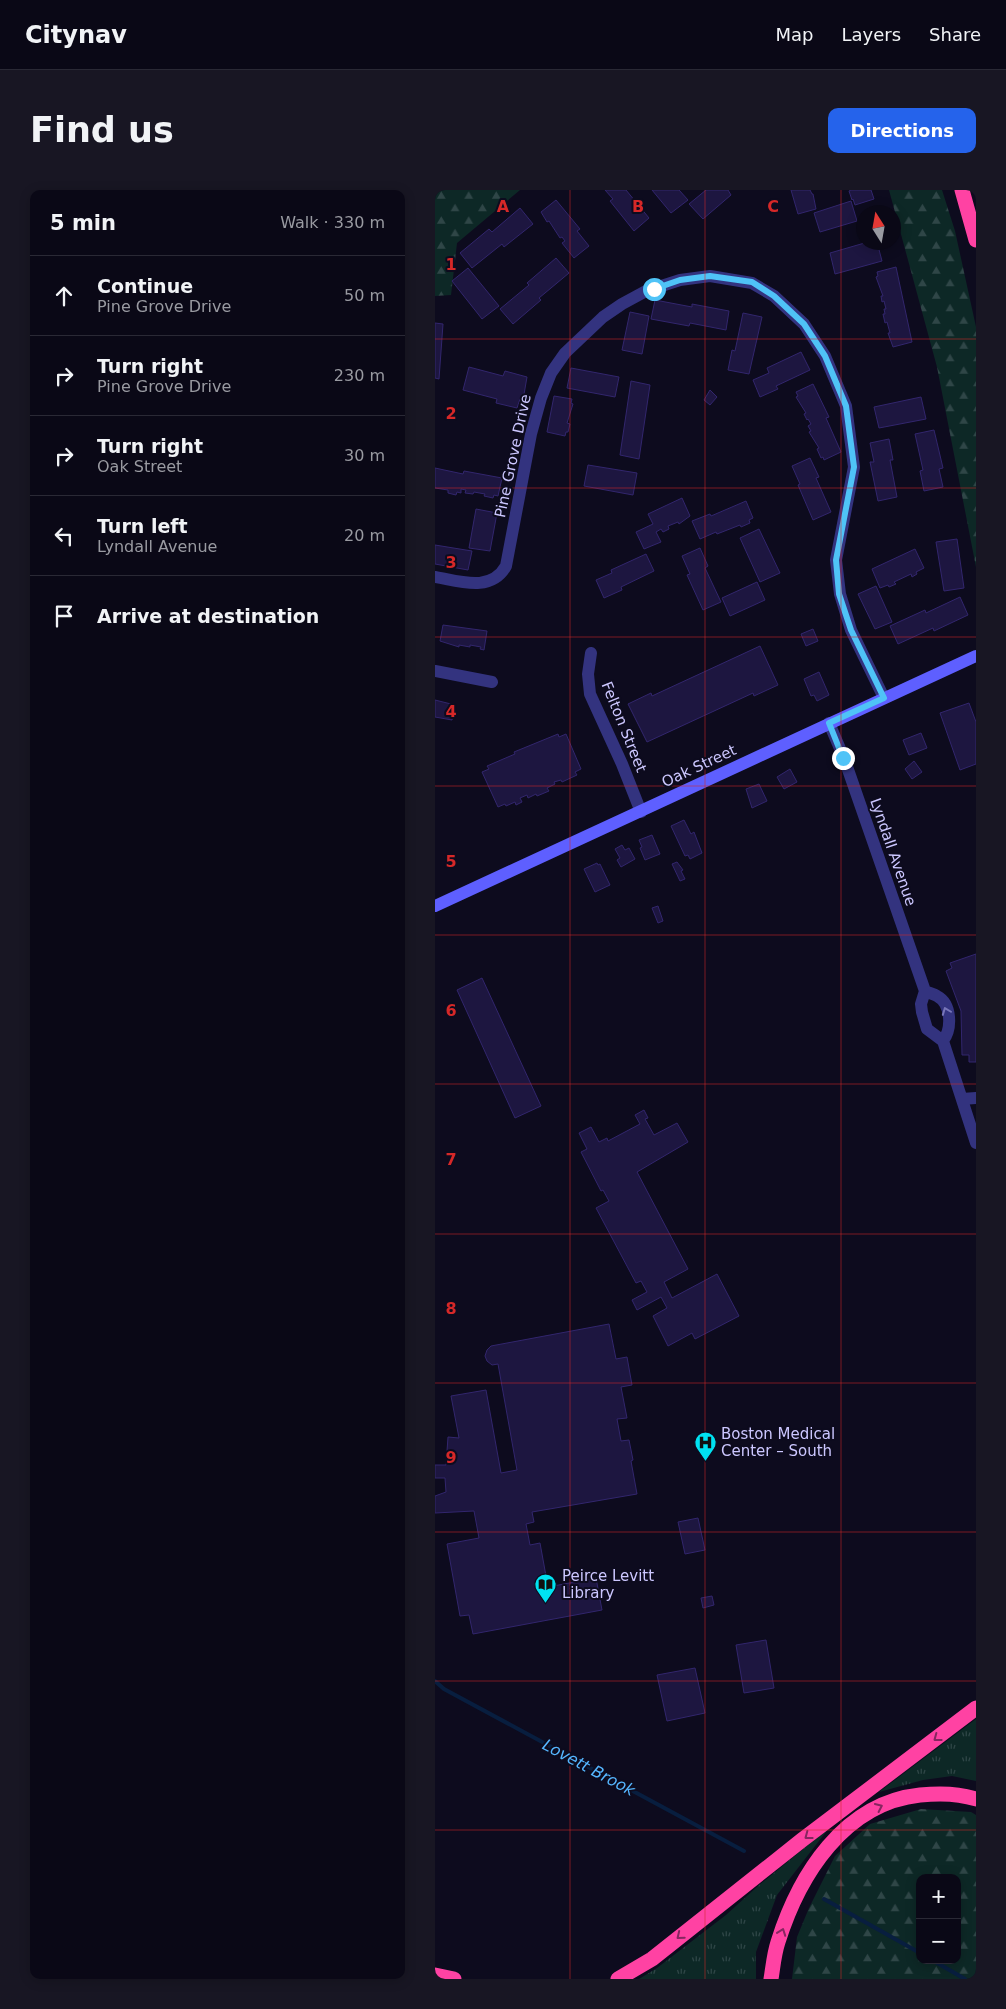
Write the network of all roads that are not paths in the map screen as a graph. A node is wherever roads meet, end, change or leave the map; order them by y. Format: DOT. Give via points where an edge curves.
graph roads {
  1 [pos="962,190"];
  2 [pos="976,240"];
  3 [pos="435,577"];
  4 [pos="591,653"];
  5 [pos="976,656"];
  6 [pos="435,671"];
  7 [pos="492,682"];
  8 [pos="884,698"];
  9 [pos="829,723"];
  10 [pos="641,812"];
  11 [pos="435,906"];
  12 [pos="925,992"];
  13 [pos="943,1041"];
  14 [pos="976,1098"];
  15 [pos="962,1099"];
  16 [pos="976,1143"];
  17 [pos="976,1708"];
  18 [pos="976,1799"];
  19 [pos="435,1975"];
  20 [pos="454,1979"];
  21 [pos="618,1979"];
  22 [pos="771,1979"];
  1 -- 2 [label="highway"];
  3 -- 8 [label="street, Pine Grove Drive" via="475,584 492,580 503,572 541,398 551,372 579,339 622,304 672,283 710,276 752,282 774,296 804,324 825,356 846,406 854,467 836,560 839,594 851,630"];
  4 -- 10 [label="street, Felton Street" via="590,694"];
  5 -- 8 [label="main road, Oak Street"];
  6 -- 7 [label="street"];
  8 -- 9 [label="main road, Oak Street"];
  9 -- 10 [label="main road, Oak Street"];
  9 -- 12 [label="street, Lyndall Avenue"];
  10 -- 11 [label="main road, Oak Street"];
  12 -- 13 [label="street, Lyndall Avenue" via="921,1004 927,1029"];
  13 -- 12 [label="street, one-way" via="950,1021 945,1005 939,996"];
  13 -- 15 [label="street, Lyndall Avenue"];
  14 -- 15 [label="street"];
  15 -- 16 [label="street, Lyndall Avenue"];
  17 -- 21 [label="highway, one-way" via="652,1959"];
  22 -- 18 [label="highway, one-way" via="777,1944 790,1908 810,1871 830,1844 855,1820 901,1797 937,1793"];
  19 -- 20 [label="highway"];
}
